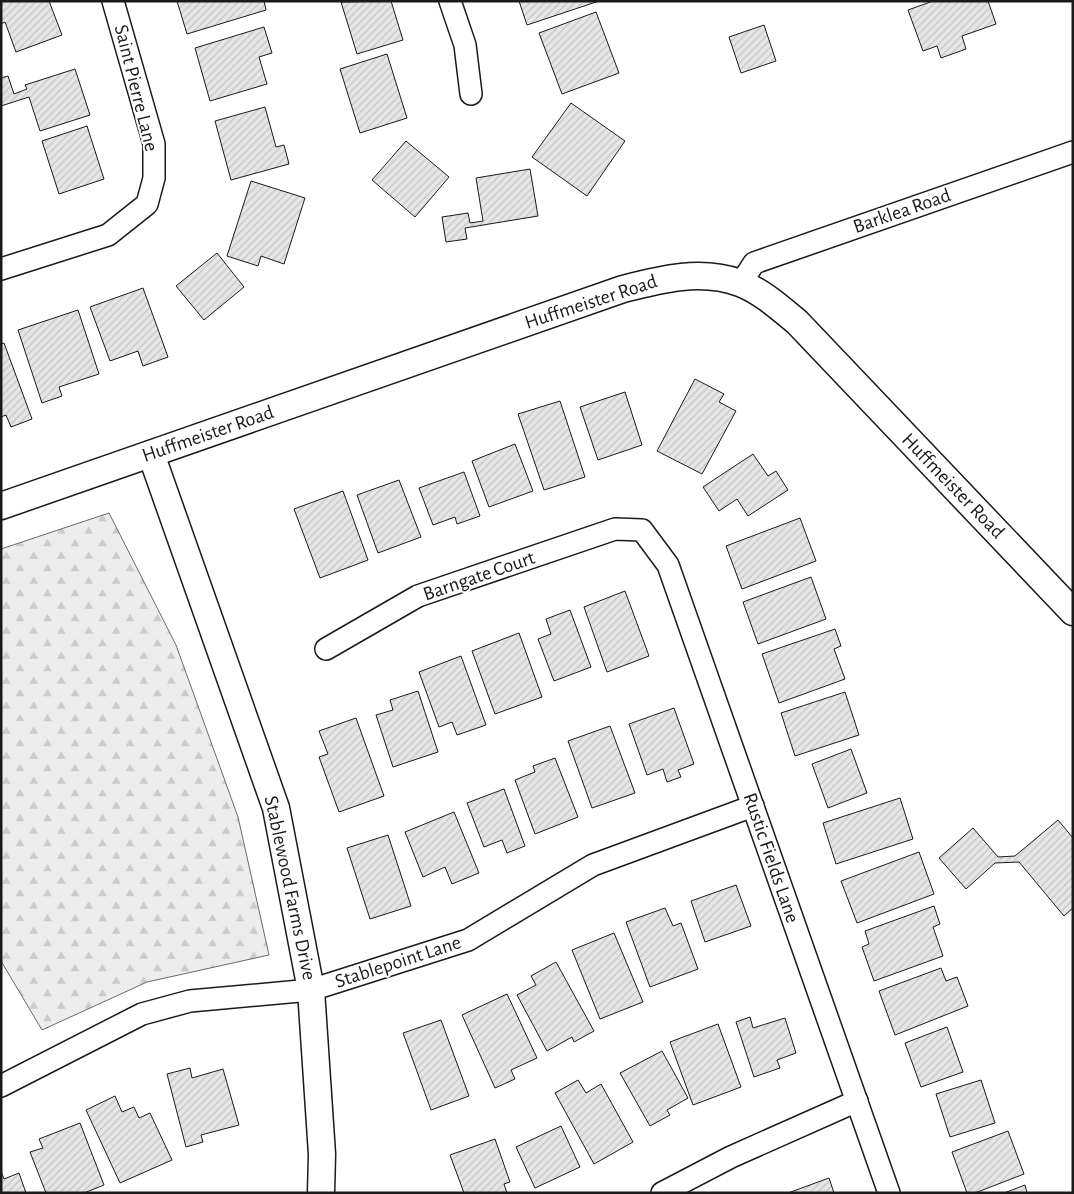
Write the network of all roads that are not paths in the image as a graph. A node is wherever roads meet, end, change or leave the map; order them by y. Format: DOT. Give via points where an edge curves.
graph roads {
  1 [pos="113,1"];
  2 [pos="450,1"];
  3 [pos="471,94"];
  4 [pos="1073,152"];
  5 [pos="1,269"];
  6 [pos="741,283"];
  7 [pos="150,454"];
  8 [pos="1,506"];
  9 [pos="642,530"];
  10 [pos="1073,612"];
  11 [pos="326,649"];
  12 [pos="753,806"];
  13 [pos="311,990"];
  14 [pos="1,1086"];
  15 [pos="857,1100"];
  16 [pos="321,1193"];
  17 [pos="662,1193"];
  18 [pos="889,1193"];
  1 -- 5 [label="street, Saint Pierre Lane" via="154,144 154,178 147,204 108,235"];
  2 -- 3 [label="street" via="466,45"];
  4 -- 6 [label="street, Barklea Road" via="754,263"];
  6 -- 7 [label="street, Huffmeister Road" via="713,276 668,277 623,289"];
  6 -- 10 [label="street, Huffmeister Road" via="797,322"];
  7 -- 8 [label="street, Huffmeister Road"];
  7 -- 13 [label="street, Stablewood Farms Drive" via="276,808"];
  9 -- 11 [label="street, Barngate Court" via="615,529 418,596"];
  9 -- 12 [label="street, Rustic Fields Lane" via="668,565"];
  12 -- 13 [label="street, Stablepoint Lane" via="593,865 468,940"];
  12 -- 15 [label="street, Rustic Fields Lane"];
  13 -- 14 [label="street, Stablepoint Lane" via="190,1001 142,1014"];
  13 -- 16 [label="street, Stablewood Farms Drive" via="322,1154"];
  15 -- 17 [label="street" via="731,1157"];
  15 -- 18 [label="street, Rustic Fields Lane"];
}
